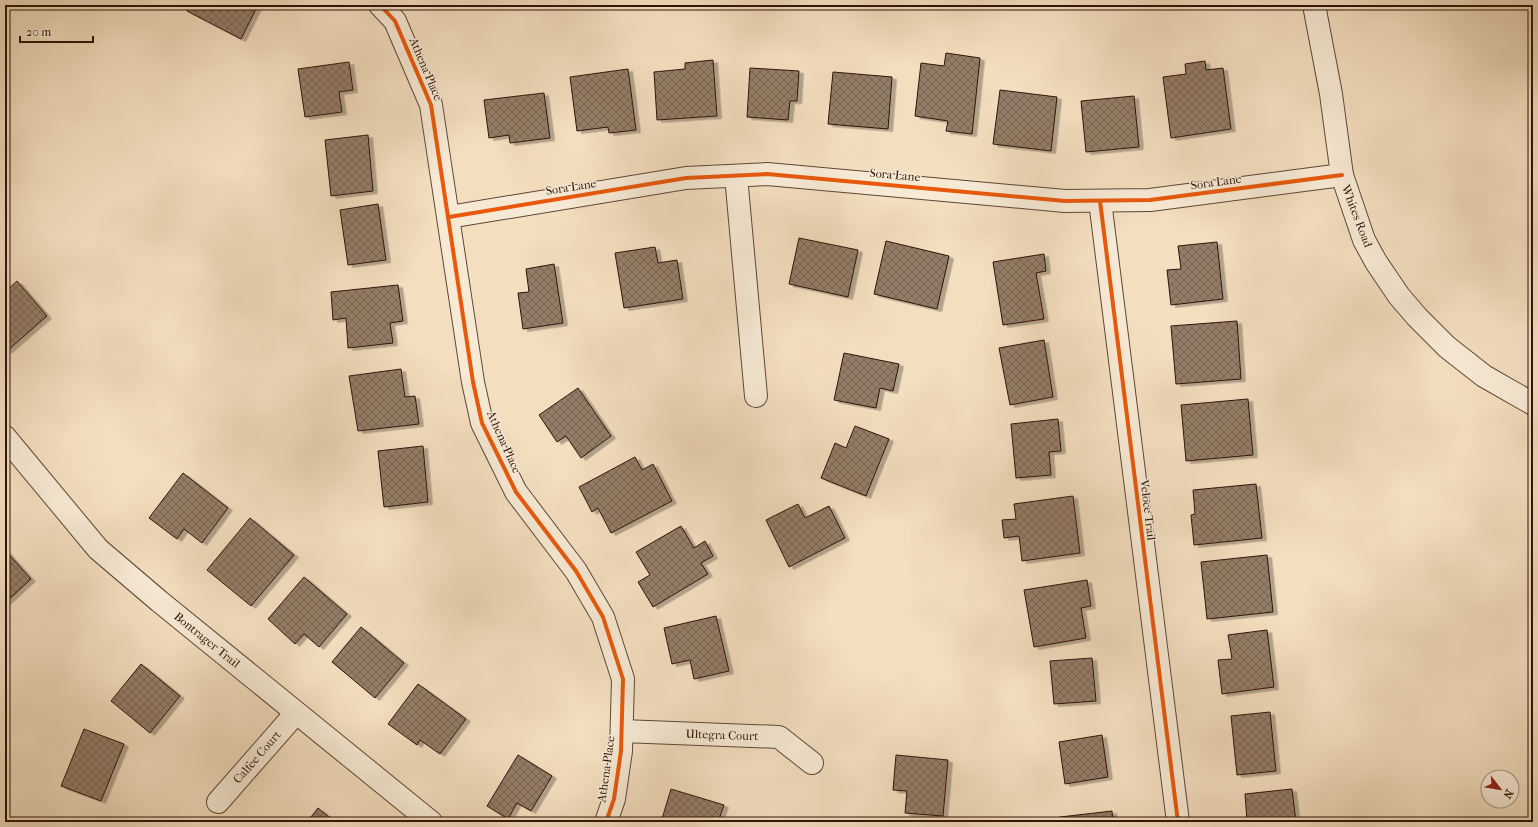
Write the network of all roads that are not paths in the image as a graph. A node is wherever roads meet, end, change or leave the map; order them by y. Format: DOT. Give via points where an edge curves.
graph roads {
  1 [pos="380,5"];
  2 [pos="1314,5"];
  3 [pos="1342,175"];
  4 [pos="736,176"];
  5 [pos="1100,201"];
  6 [pos="449,217"];
  7 [pos="756,396"];
  8 [pos="1533,404"];
  9 [pos="5,437"];
  10 [pos="296,712"];
  11 [pos="622,731"];
  12 [pos="812,763"];
  13 [pos="218,802"];
  14 [pos="431,822"];
  15 [pos="606,822"];
  16 [pos="1178,822"];
  1 -- 6 [label="street, Athena Place" via="394,21 431,105"];
  2 -- 3 [label="street, Whites Road" via="1331,94"];
  3 -- 5 [label="street, Sora Lane" via="1150,200"];
  3 -- 8 [label="street, Whites Road" via="1364,240 1399,296 1447,347 1484,376"];
  4 -- 5 [label="street, Sora Lane" via="767,174 1065,201"];
  4 -- 6 [label="street, Sora Lane" via="686,178"];
  4 -- 7 [label="street"];
  5 -- 16 [label="street, Veloce Trail"];
  6 -- 11 [label="street, Athena Place" via="473,382 482,422 516,492 576,571 603,617 623,679"];
  9 -- 10 [label="street, Bontrager Trail" via="98,549"];
  10 -- 13 [label="street, Calfee Court"];
  10 -- 14 [label="street, Bontrager Trail"];
  11 -- 12 [label="street, Ultegra Court" via="779,737"];
  11 -- 15 [label="street, Athena Place" via="622,751 614,799"];
}
